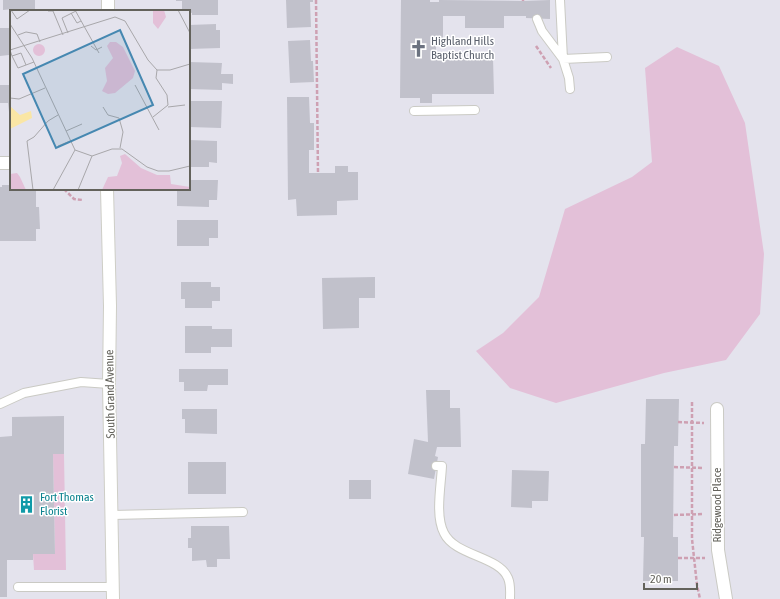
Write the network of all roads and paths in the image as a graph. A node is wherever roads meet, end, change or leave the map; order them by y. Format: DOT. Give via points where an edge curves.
graph roads {
  1 [pos="316,0"];
  2 [pos="560,0"];
  3 [pos="537,18"];
  4 [pos="607,57"];
  5 [pos="563,59"];
  6 [pos="570,89"];
  7 [pos="475,110"];
  8 [pos="414,111"];
  9 [pos="318,174"];
  10 [pos="65,190"];
  11 [pos="107,190"];
  12 [pos="83,200"];
  13 [pos="109,384"];
  14 [pos="692,402"];
  15 [pos="0,404"];
  16 [pos="717,409"];
  17 [pos="678,422"];
  18 [pos="691,422"];
  19 [pos="717,424"];
  20 [pos="436,466"];
  21 [pos="674,467"];
  22 [pos="691,468"];
  23 [pos="717,469"];
  24 [pos="243,512"];
  25 [pos="717,513"];
  26 [pos="692,514"];
  27 [pos="112,515"];
  28 [pos="674,515"];
  29 [pos="678,558"];
  30 [pos="719,558"];
  31 [pos="694,559"];
  32 [pos="18,587"];
  33 [pos="113,593"];
  34 [pos="510,599"];
  35 [pos="700,599"];
  36 [pos="726,599"];
  1 -- 9 [label="path"];
  2 -- 5 [label="lane"];
  3 -- 5 [label="lane" via="542,31"];
  4 -- 5 [label="lane"];
  5 -- 6 [label="lane"];
  7 -- 8 [label="lane"];
  10 -- 12 [label="path" via="74,199"];
  11 -- 13 [label="main road, South Grand Avenue"];
  13 -- 15 [label="lane" via="81,382 24,393"];
  13 -- 27 [label="main road, South Grand Avenue"];
  14 -- 18 [label="path"];
  16 -- 19 [label="main road, Ridgewood Place"];
  17 -- 18 [label="path"];
  18 -- 19 [label="path"];
  18 -- 22 [label="path"];
  19 -- 23 [label="main road, Ridgewood Place"];
  20 -- 34 [label="lane" via="442,466 440,515 444,533 452,545 500,568 508,576 511,586"];
  21 -- 22 [label="path"];
  22 -- 23 [label="path"];
  22 -- 26 [label="path"];
  23 -- 25 [label="main road, Ridgewood Place"];
  24 -- 27 [label="lane"];
  25 -- 26 [label="path"];
  25 -- 30 [label="main road, Ridgewood Place"];
  26 -- 28 [label="path"];
  26 -- 31 [label="path"];
  27 -- 33 [label="main road, South Grand Avenue"];
  29 -- 31 [label="path"];
  30 -- 31 [label="path"];
  30 -- 36 [label="main road, Ridgewood Place"];
  31 -- 35 [label="path"];
  32 -- 33 [label="lane"];
}
